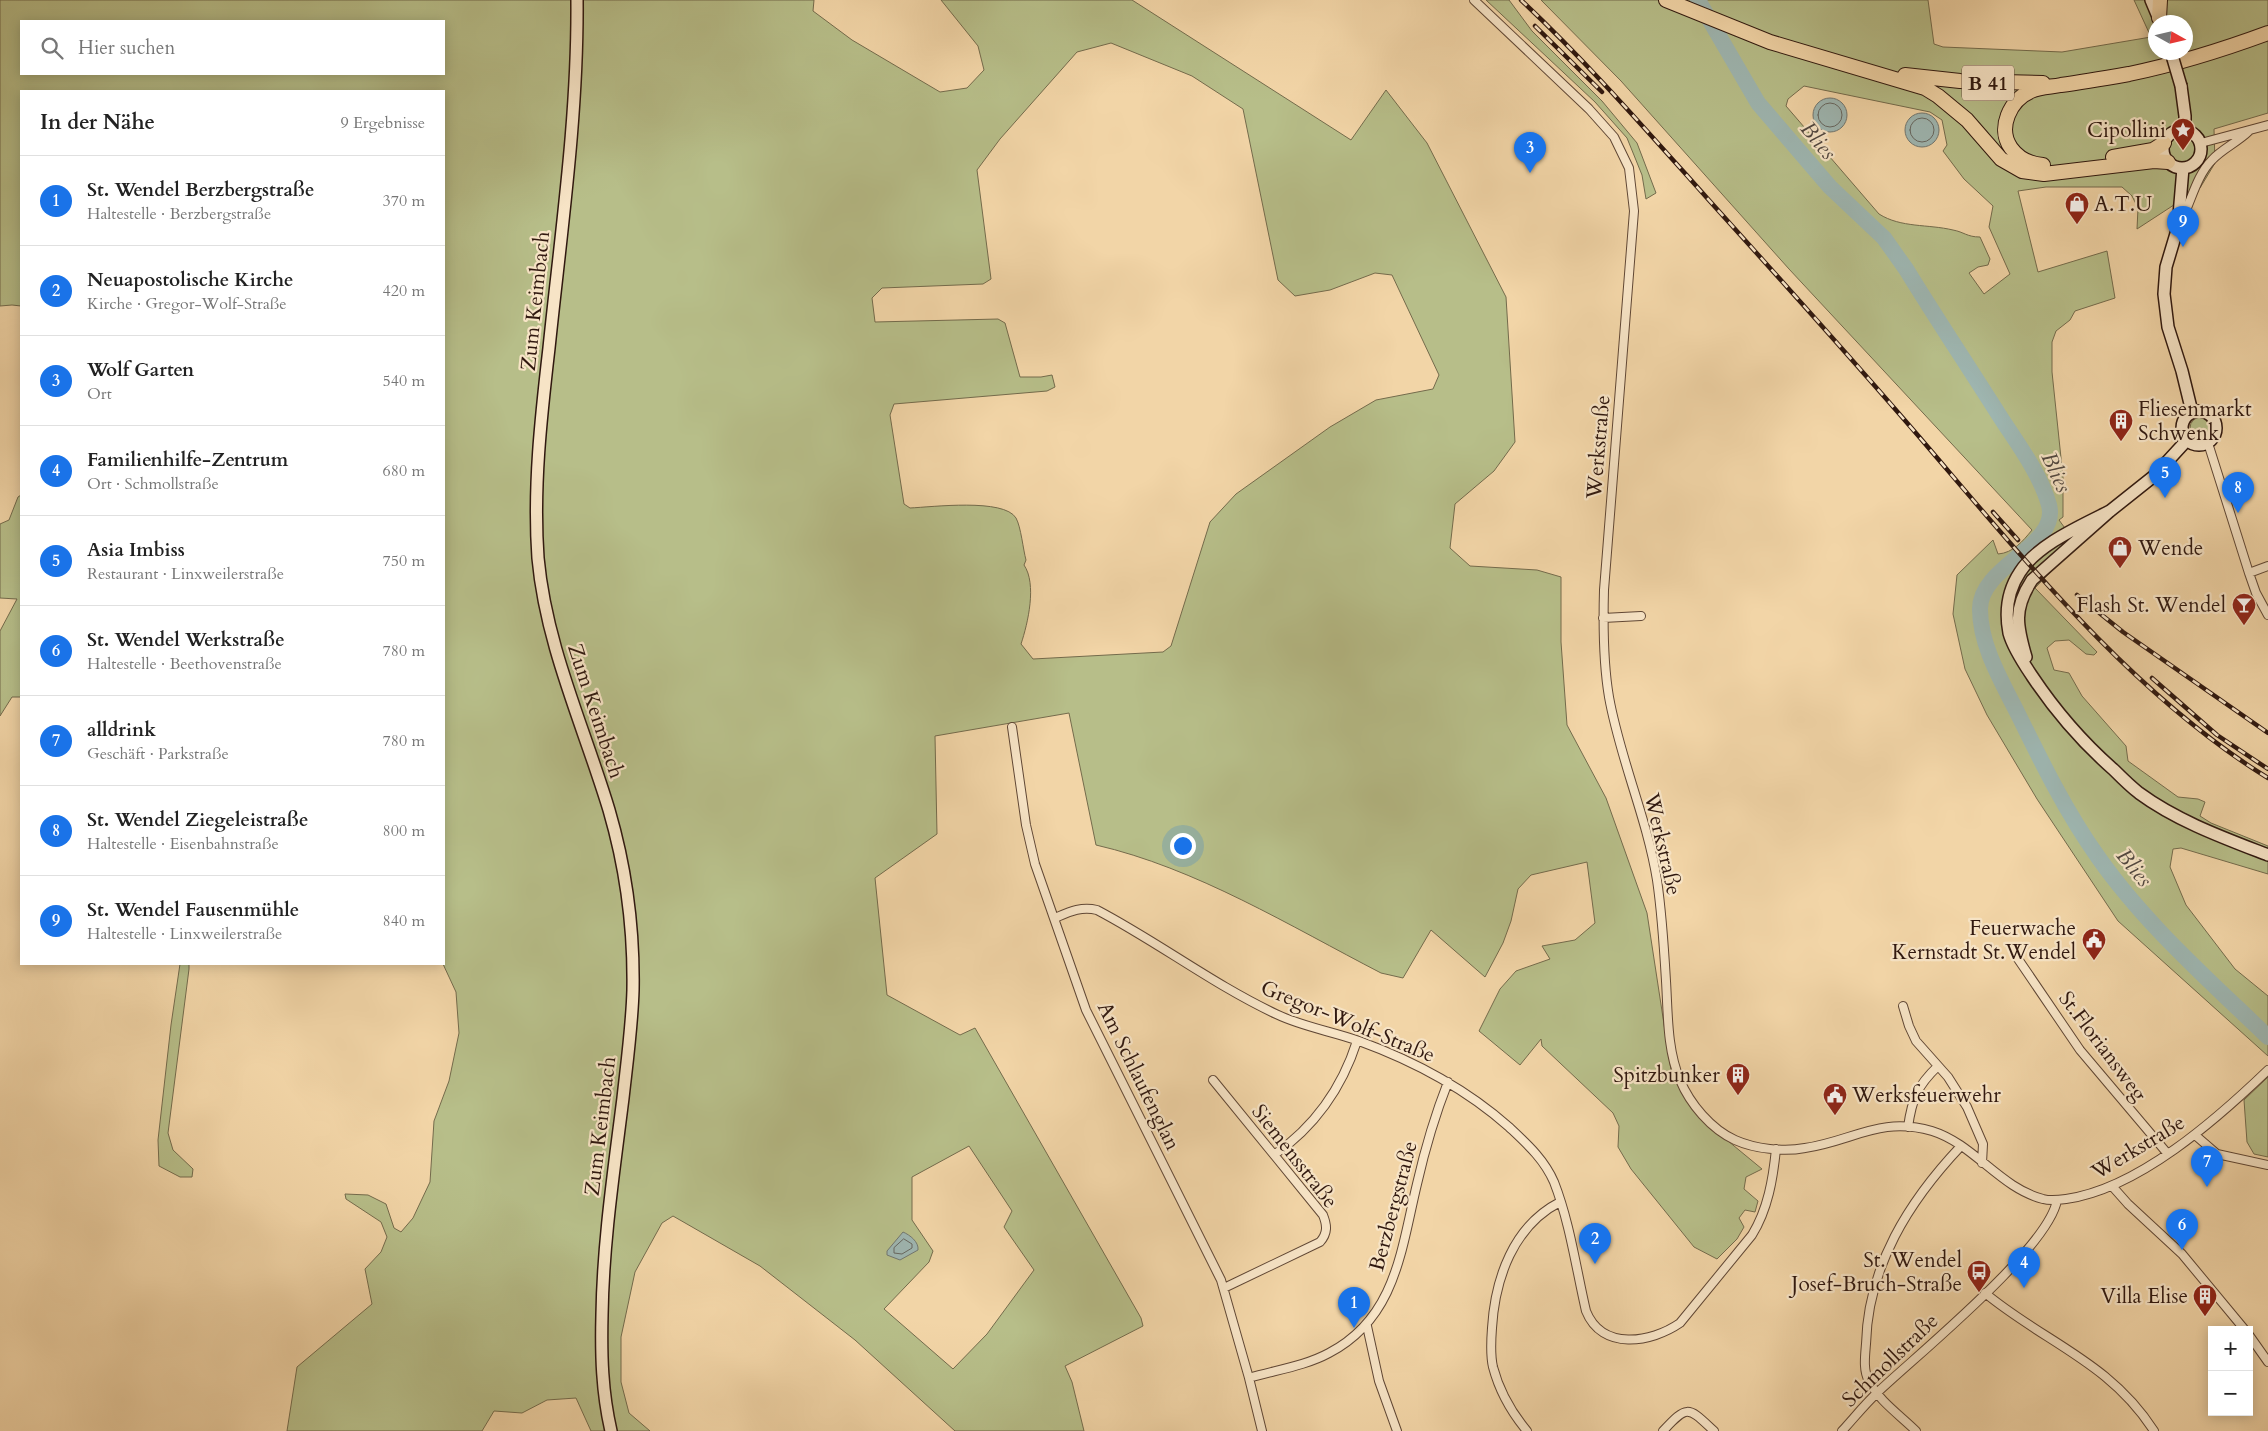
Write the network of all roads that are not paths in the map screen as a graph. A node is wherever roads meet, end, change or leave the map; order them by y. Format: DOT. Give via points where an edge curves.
graph roads {
  1 [pos="577,0"];
  2 [pos="1474,0"];
  3 [pos="2151,0"];
  4 [pos="2160,0"];
  5 [pos="1670,2"];
  6 [pos="2157,15"];
  7 [pos="2159,15"];
  8 [pos="2268,28"];
  9 [pos="2268,33"];
  10 [pos="2220,50"];
  11 [pos="2173,60"];
  12 [pos="1848,66"];
  13 [pos="2128,74"];
  14 [pos="2268,125"];
  15 [pos="2185,129"];
  16 [pos="2249,131"];
  17 [pos="2164,143"];
  18 [pos="2201,143"];
  19 [pos="2168,162"];
  20 [pos="2183,168"];
  21 [pos="2178,227"];
  22 [pos="2192,412"];
  23 [pos="2187,440"];
  24 [pos="2208,443"];
  25 [pos="2110,511"];
  26 [pos="2268,566"];
  27 [pos="2249,573"];
  28 [pos="2012,614"];
  29 [pos="2268,615"];
  30 [pos="1641,616"];
  31 [pos="1603,618"];
  32 [pos="1012,727"];
  33 [pos="2268,854"];
  34 [pos="1055,918"];
  35 [pos="2016,956"];
  36 [pos="1903,1006"];
  37 [pos="1357,1041"];
  38 [pos="1938,1066"];
  39 [pos="2268,1070"];
  40 [pos="1213,1080"];
  41 [pos="1448,1082"];
  42 [pos="1908,1127"];
  43 [pos="2195,1135"];
  44 [pos="1961,1146"];
  45 [pos="1776,1149"];
  46 [pos="2167,1154"];
  47 [pos="1274,1156"];
  48 [pos="1982,1163"];
  49 [pos="2268,1165"];
  50 [pos="2112,1186"];
  51 [pos="2057,1200"];
  52 [pos="1560,1202"];
  53 [pos="1224,1288"];
  54 [pos="1985,1293"];
  55 [pos="1367,1326"];
  56 [pos="2242,1326"];
  57 [pos="2253,1340"];
  58 [pos="2267,1357"];
  59 [pos="1250,1378"];
  60 [pos="1876,1393"];
  61 [pos="2152,1430"];
  62 [pos="611,1431"];
  63 [pos="1262,1431"];
  64 [pos="1398,1431"];
  65 [pos="1527,1431"];
  66 [pos="1663,1431"];
  67 [pos="1714,1431"];
  68 [pos="1842,1431"];
  69 [pos="1916,1431"];
  1 -- 62 [label="street, Zum Keimbach" via="578,52 573,115 537,480 538,559 556,652 610,812 627,891 632,942 631,1032 602,1286 601,1368"];
  2 -- 31 [label="street, Werkstraße" via="1589,109 1614,137 1628,168 1634,211"];
  3 -- 6 [label="street"];
  4 -- 7 [label="highway"];
  5 -- 12 [label="highway, B 41" via="1728,26"];
  8 -- 10 [label="highway"];
  9 -- 10 [label="highway, B 41"];
  10 -- 13 [label="highway, B 41"];
  11 -- 15 [label="street, bridge" via="2181,86"];
  12 -- 13 [label="highway, B 41" via="1885,73 1999,83 2043,83"];
  12 -- 19 [label="highway" via="1908,82 1938,96 1966,120 2001,160 2022,171 2044,174"];
  13 -- 17 [label="highway" via="2031,91 2014,103 2009,113 2005,124 2008,145 2029,164 2046,166 2128,155 2153,150"];
  14 -- 16 [label="street"];
  15 -- 17 [label="street" via="2171,132"];
  15 -- 18 [label="street" via="2196,135"];
  16 -- 18 [label="street"];
  16 -- 21 [label="street" via="2212,159 2202,173"];
  17 -- 19 [label="street" via="2163,151"];
  18 -- 20 [label="street" via="2198,160"];
  19 -- 20 [label="street"];
  20 -- 21 [label="street"];
  21 -- 22 [label="street" via="2166,267 2164,294 2168,327"];
  22 -- 23 [label="street" via="2182,424"];
  22 -- 24 [label="street" via="2207,412 2214,419 2216,430"];
  23 -- 24 [label="street" via="2197,445"];
  23 -- 25 [label="street" via="2154,476"];
  24 -- 27 [label="street"];
  25 -- 28 [label="street" via="2032,580"];
  25 -- 28 [label="street" via="2074,529 2028,562 2019,572 2010,593"];
  26 -- 27 [label="street"];
  27 -- 29 [label="street"];
  28 -- 33 [label="street" via="2026,658 2052,705 2085,744 2139,793 2206,831"];
  30 -- 31 [label="street"];
  31 -- 45 [label="street, Werkstraße" via="1609,698 1656,877 1664,941 1669,1036 1679,1078 1692,1102 1710,1123 1734,1140"];
  32 -- 34 [label="street, Am Schlaufenglan" via="1026,825 1035,864"];
  34 -- 37 [label="street, Gregor-Wolf-Straße" via="1076,909 1097,910 1276,1014 1304,1026"];
  34 -- 53 [label="street, Am Schlaufenglan" via="1086,1010"];
  35 -- 46 [label="street, St.Floriansweg" via="2080,1050"];
  36 -- 38 [label="street" via="1916,1041"];
  37 -- 41 [label="street, Gregor-Wolf-Straße" via="1401,1057"];
  37 -- 47 [label="street" via="1330,1101"];
  38 -- 42 [label="street" via="1914,1096"];
  38 -- 48 [label="street" via="1958,1090 1979,1135 1983,1144"];
  39 -- 43 [label="street, Werkstraße"];
  40 -- 47 [label="street, Siemensstraße"];
  41 -- 52 [label="street, Gregor-Wolf-Straße" via="1497,1117 1533,1150 1553,1181"];
  41 -- 55 [label="street, Berzbergstraße" via="1424,1156 1394,1277 1382,1304"];
  42 -- 44 [label="street, Werkstraße" via="1945,1136"];
  42 -- 45 [label="street, Werkstraße" via="1889,1126 1860,1131 1804,1149"];
  43 -- 46 [label="street, Werkstraße"];
  43 -- 49 [label="street" via="2217,1154"];
  44 -- 48 [label="street, Werkstraße"];
  44 -- 60 [label="street" via="1936,1172 1900,1224 1875,1282 1869,1310 1865,1364 1868,1380"];
  45 -- 52 [label="street, Gregor-Wolf-Straße" via="1768,1200 1752,1235 1680,1323 1666,1333 1643,1339 1613,1337 1591,1323"];
  46 -- 50 [label="street, Werkstraße"];
  47 -- 53 [label="street, Siemensstraße" via="1323,1215 1326,1224 1324,1237 1320,1242"];
  48 -- 51 [label="street, Werkstraße" via="2025,1192 2044,1200"];
  50 -- 51 [label="street, Werkstraße" via="2081,1197"];
  50 -- 56 [label="street" via="2182,1254"];
  51 -- 54 [label="street, Schmollstraße" via="2051,1217 2028,1249"];
  52 -- 65 [label="street" via="1530,1224 1516,1244 1497,1292 1492,1320 1490,1347 1493,1366 1511,1408"];
  53 -- 59 [label="street, Am Schlaufenglan"];
  54 -- 60 [label="street, Schmollstraße"];
  54 -- 61 [label="street" via="2104,1375 2132,1400"];
  55 -- 59 [label="street, Berzbergstraße" via="1322,1356"];
  55 -- 64 [label="street" via="1379,1381"];
  57 -- 58 [label="street"];
  59 -- 63 [label="street, Am Schlaufenglan"];
  60 -- 68 [label="street, Schmollstraße"];
  60 -- 69 [label="street"];
  66 -- 67 [label="street" via="1679,1413 1687,1411 1694,1413"];
}
